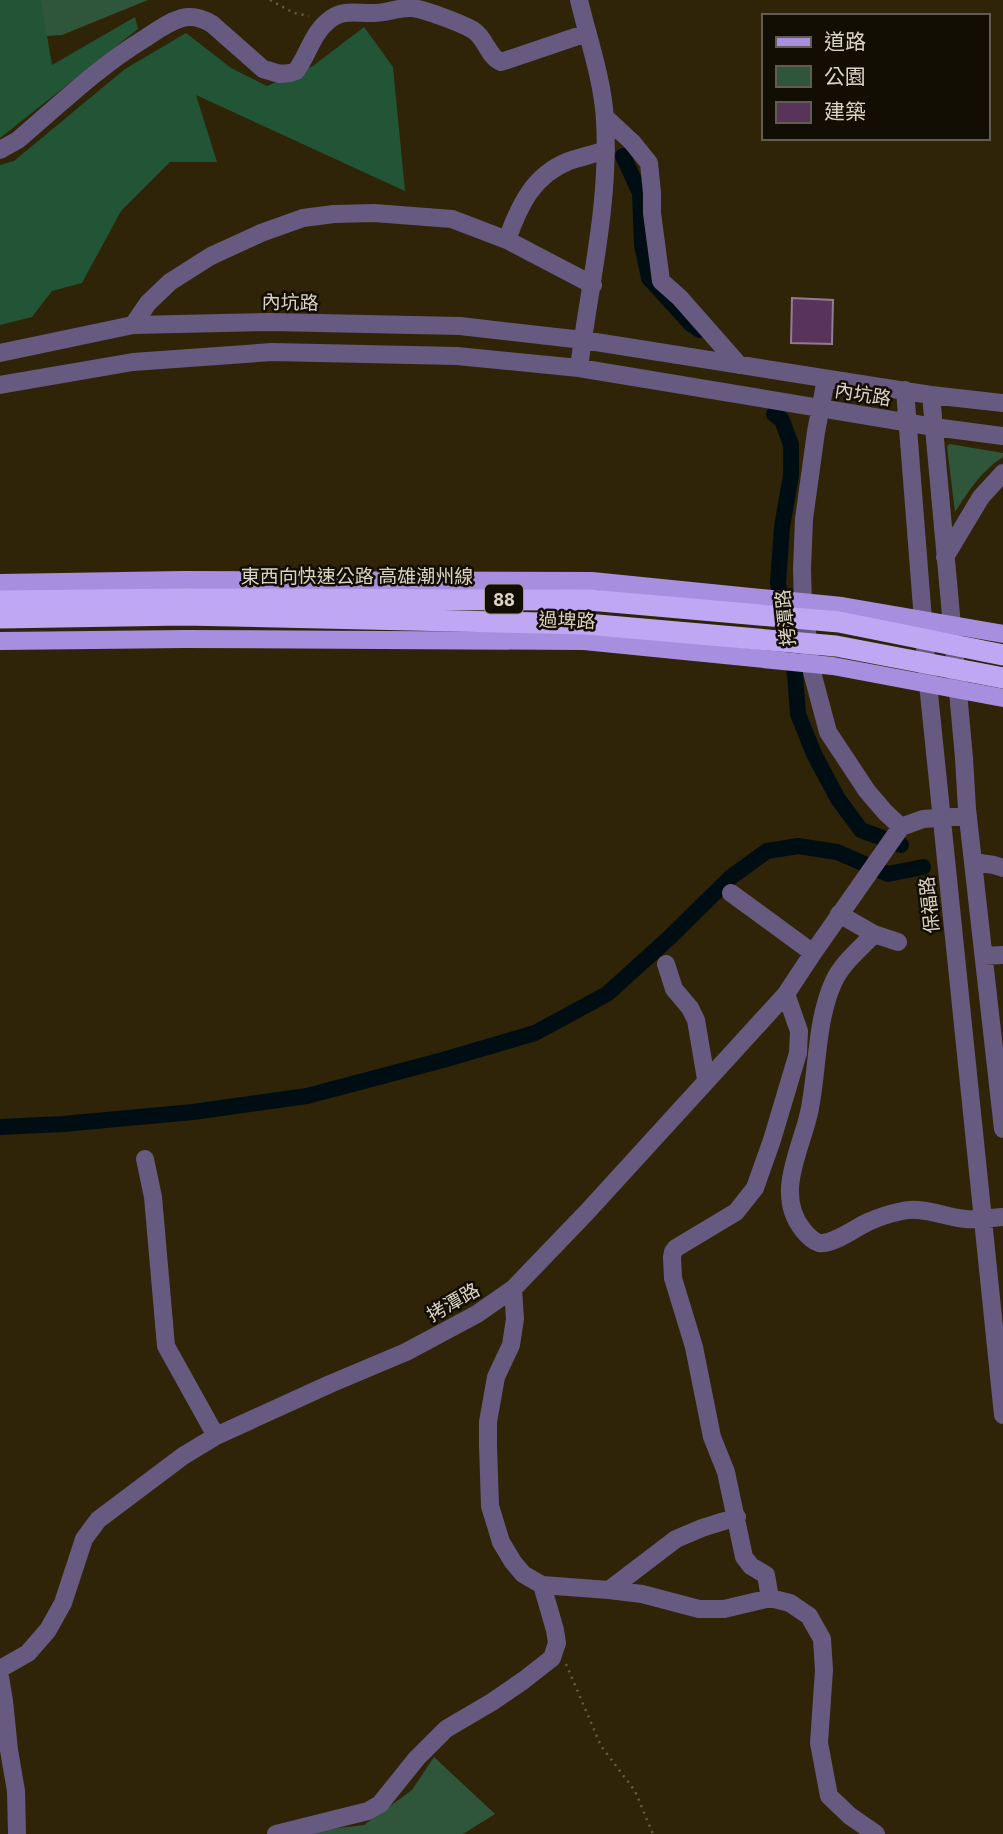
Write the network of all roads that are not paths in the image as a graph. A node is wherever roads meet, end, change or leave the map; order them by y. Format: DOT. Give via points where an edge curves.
graph roads {
  1 [pos="579,0"];
  2 [pos="587,33"];
  3 [pos="605,117"];
  4 [pos="0,150"];
  5 [pos="606,150"];
  6 [pos="507,240"];
  7 [pos="593,285"];
  8 [pos="133,325"];
  9 [pos="583,340"];
  10 [pos="0,353"];
  11 [pos="739,365"];
  12 [pos="579,368"];
  13 [pos="826,379"];
  14 [pos="0,385"];
  15 [pos="905,390"];
  16 [pos="931,395"];
  17 [pos="1003,404"];
  18 [pos="821,409"];
  19 [pos="907,422"];
  20 [pos="933,426"];
  21 [pos="1003,436"];
  22 [pos="1003,473"];
  23 [pos="945,557"];
  24 [pos="0,583"];
  25 [pos="0,601"];
  26 [pos="798,601"];
  27 [pos="0,618"];
  28 [pos="922,620"];
  29 [pos="951,624"];
  30 [pos="1003,634"];
  31 [pos="0,641"];
  32 [pos="1003,655"];
  33 [pos="808,663"];
  34 [pos="1003,678"];
  35 [pos="928,684"];
  36 [pos="958,690"];
  37 [pos="1003,698"];
  38 [pos="968,816"];
  39 [pos="941,817"];
  40 [pos="899,830"];
  41 [pos="973,862"];
  42 [pos="1003,867"];
  43 [pos="731,894"];
  44 [pos="839,914"];
  45 [pos="874,934"];
  46 [pos="898,942"];
  47 [pos="813,953"];
  48 [pos="1003,955"];
  49 [pos="984,956"];
  50 [pos="666,964"];
  51 [pos="786,994"];
  52 [pos="706,1079"];
  53 [pos="1003,1129"];
  54 [pos="145,1158"];
  55 [pos="1003,1217"];
  56 [pos="983,1219"];
  57 [pos="513,1289"];
  58 [pos="1003,1415"];
  59 [pos="216,1436"];
  60 [pos="737,1517"];
  61 [pos="542,1585"];
  62 [pos="609,1590"];
  63 [pos="770,1598"];
  64 [pos="0,1669"];
  65 [pos="0,1677"];
  66 [pos="17,1834"];
  67 [pos="276,1834"];
  68 [pos="876,1834"];
  1 -- 2 [label="street"];
  2 -- 3 [label="street"];
  2 -- 4 [label="street" via="501,62 477,33 416,8 351,11 319,29 296,71 280,74 263,69 204,19 182,18 123,51"];
  3 -- 5 [label="street"];
  3 -- 11 [label="street" via="649,163 661,281"];
  5 -- 6 [label="street" via="569,161 542,177 517,212"];
  5 -- 7 [label="street"];
  6 -- 7 [label="street"];
  6 -- 8 [label="street" via="452,219 374,212 303,218 211,256 170,282"];
  7 -- 9 [label="street"];
  8 -- 9 [label="street, 內坑路" via="460,326"];
  8 -- 10 [label="street, 內坑路"];
  9 -- 11 [label="street, 內坑路"];
  9 -- 12 [label="street"];
  11 -- 13 [label="street, 內坑路"];
  12 -- 14 [label="street, 內坑路" via="457,356 272,352 133,362"];
  12 -- 18 [label="street, 內坑路"];
  13 -- 15 [label="street, 內坑路"];
  13 -- 18 [label="street, 拷潭路"];
  15 -- 16 [label="street, 內坑路"];
  15 -- 19 [label="street, 保福路"];
  16 -- 17 [label="street, 內坑路"];
  16 -- 20 [label="street"];
  18 -- 19 [label="street, 內坑路"];
  18 -- 26 [label="street, 拷潭路" via="804,519"];
  19 -- 20 [label="street, 內坑路"];
  19 -- 28 [label="street, 保福路"];
  20 -- 21 [label="street, 內坑路"];
  20 -- 23 [label="street"];
  22 -- 23 [label="street" via="981,497"];
  23 -- 29 [label="street"];
  24 -- 26 [label="main road, 過埤路" via="592,580"];
  25 -- 32 [label="highway, 東西向快速公路 高雄潮州線 / 88, bridge" via="589,600 839,622"];
  26 -- 28 [label="main road, 過埤路"];
  26 -- 33 [label="street, 拷潭路"];
  27 -- 34 [label="highway, 東西向快速公路 高雄潮州線 / 88, bridge" via="184,615 586,624 836,646"];
  28 -- 29 [label="main road, 過埤路"];
  28 -- 35 [label="street, 保福路"];
  29 -- 30 [label="main road, 過埤路"];
  29 -- 36 [label="street"];
  31 -- 33 [label="main road, 過埤路" via="584,640"];
  33 -- 35 [label="main road, 過埤路"];
  33 -- 40 [label="street, 拷潭路" via="828,732"];
  35 -- 36 [label="main road, 過埤路"];
  35 -- 39 [label="street, 保福路"];
  36 -- 37 [label="main road, 過埤路"];
  36 -- 38 [label="street"];
  38 -- 39 [label="street"];
  38 -- 41 [label="street"];
  39 -- 40 [label="street"];
  39 -- 56 [label="street, 保福路"];
  40 -- 44 [label="street, 拷潭路"];
  41 -- 42 [label="street"];
  41 -- 49 [label="street"];
  43 -- 47 [label="street"];
  44 -- 45 [label="street"];
  44 -- 47 [label="street, 拷潭路"];
  45 -- 46 [label="street"];
  45 -- 56 [label="street" via="833,982 820,1023 809,1111 792,1167 790,1192 797,1223 818,1243 905,1210"];
  47 -- 51 [label="street, 拷潭路"];
  48 -- 49 [label="street"];
  49 -- 53 [label="street"];
  50 -- 52 [label="street" via="674,989 696,1020"];
  51 -- 52 [label="street, 拷潭路"];
  51 -- 60 [label="street" via="799,1031 798,1053 755,1188 736,1212 676,1248 672,1257 673,1278 694,1348 712,1437"];
  52 -- 57 [label="street, 拷潭路"];
  54 -- 59 [label="street" via="153,1197 166,1346"];
  55 -- 56 [label="street"];
  56 -- 58 [label="street, 保福路"];
  57 -- 59 [label="street, 拷潭路" via="406,1352"];
  57 -- 61 [label="street" via="511,1345 496,1377 488,1422 490,1506 500,1542 513,1562"];
  59 -- 64 [label="street, 拷潭路" via="98,1520 84,1539 63,1603 48,1630 28,1653"];
  60 -- 62 [label="street" via="676,1539"];
  60 -- 63 [label="street" via="744,1557 765,1575"];
  61 -- 62 [label="street"];
  61 -- 67 [label="street" via="557,1643 552,1658 446,1729 380,1804"];
  62 -- 63 [label="street" via="699,1609 724,1609"];
  63 -- 68 [label="street" via="790,1603 809,1616 822,1639 820,1743 829,1796"];
  65 -- 66 [label="street" via="16,1791"];
}
